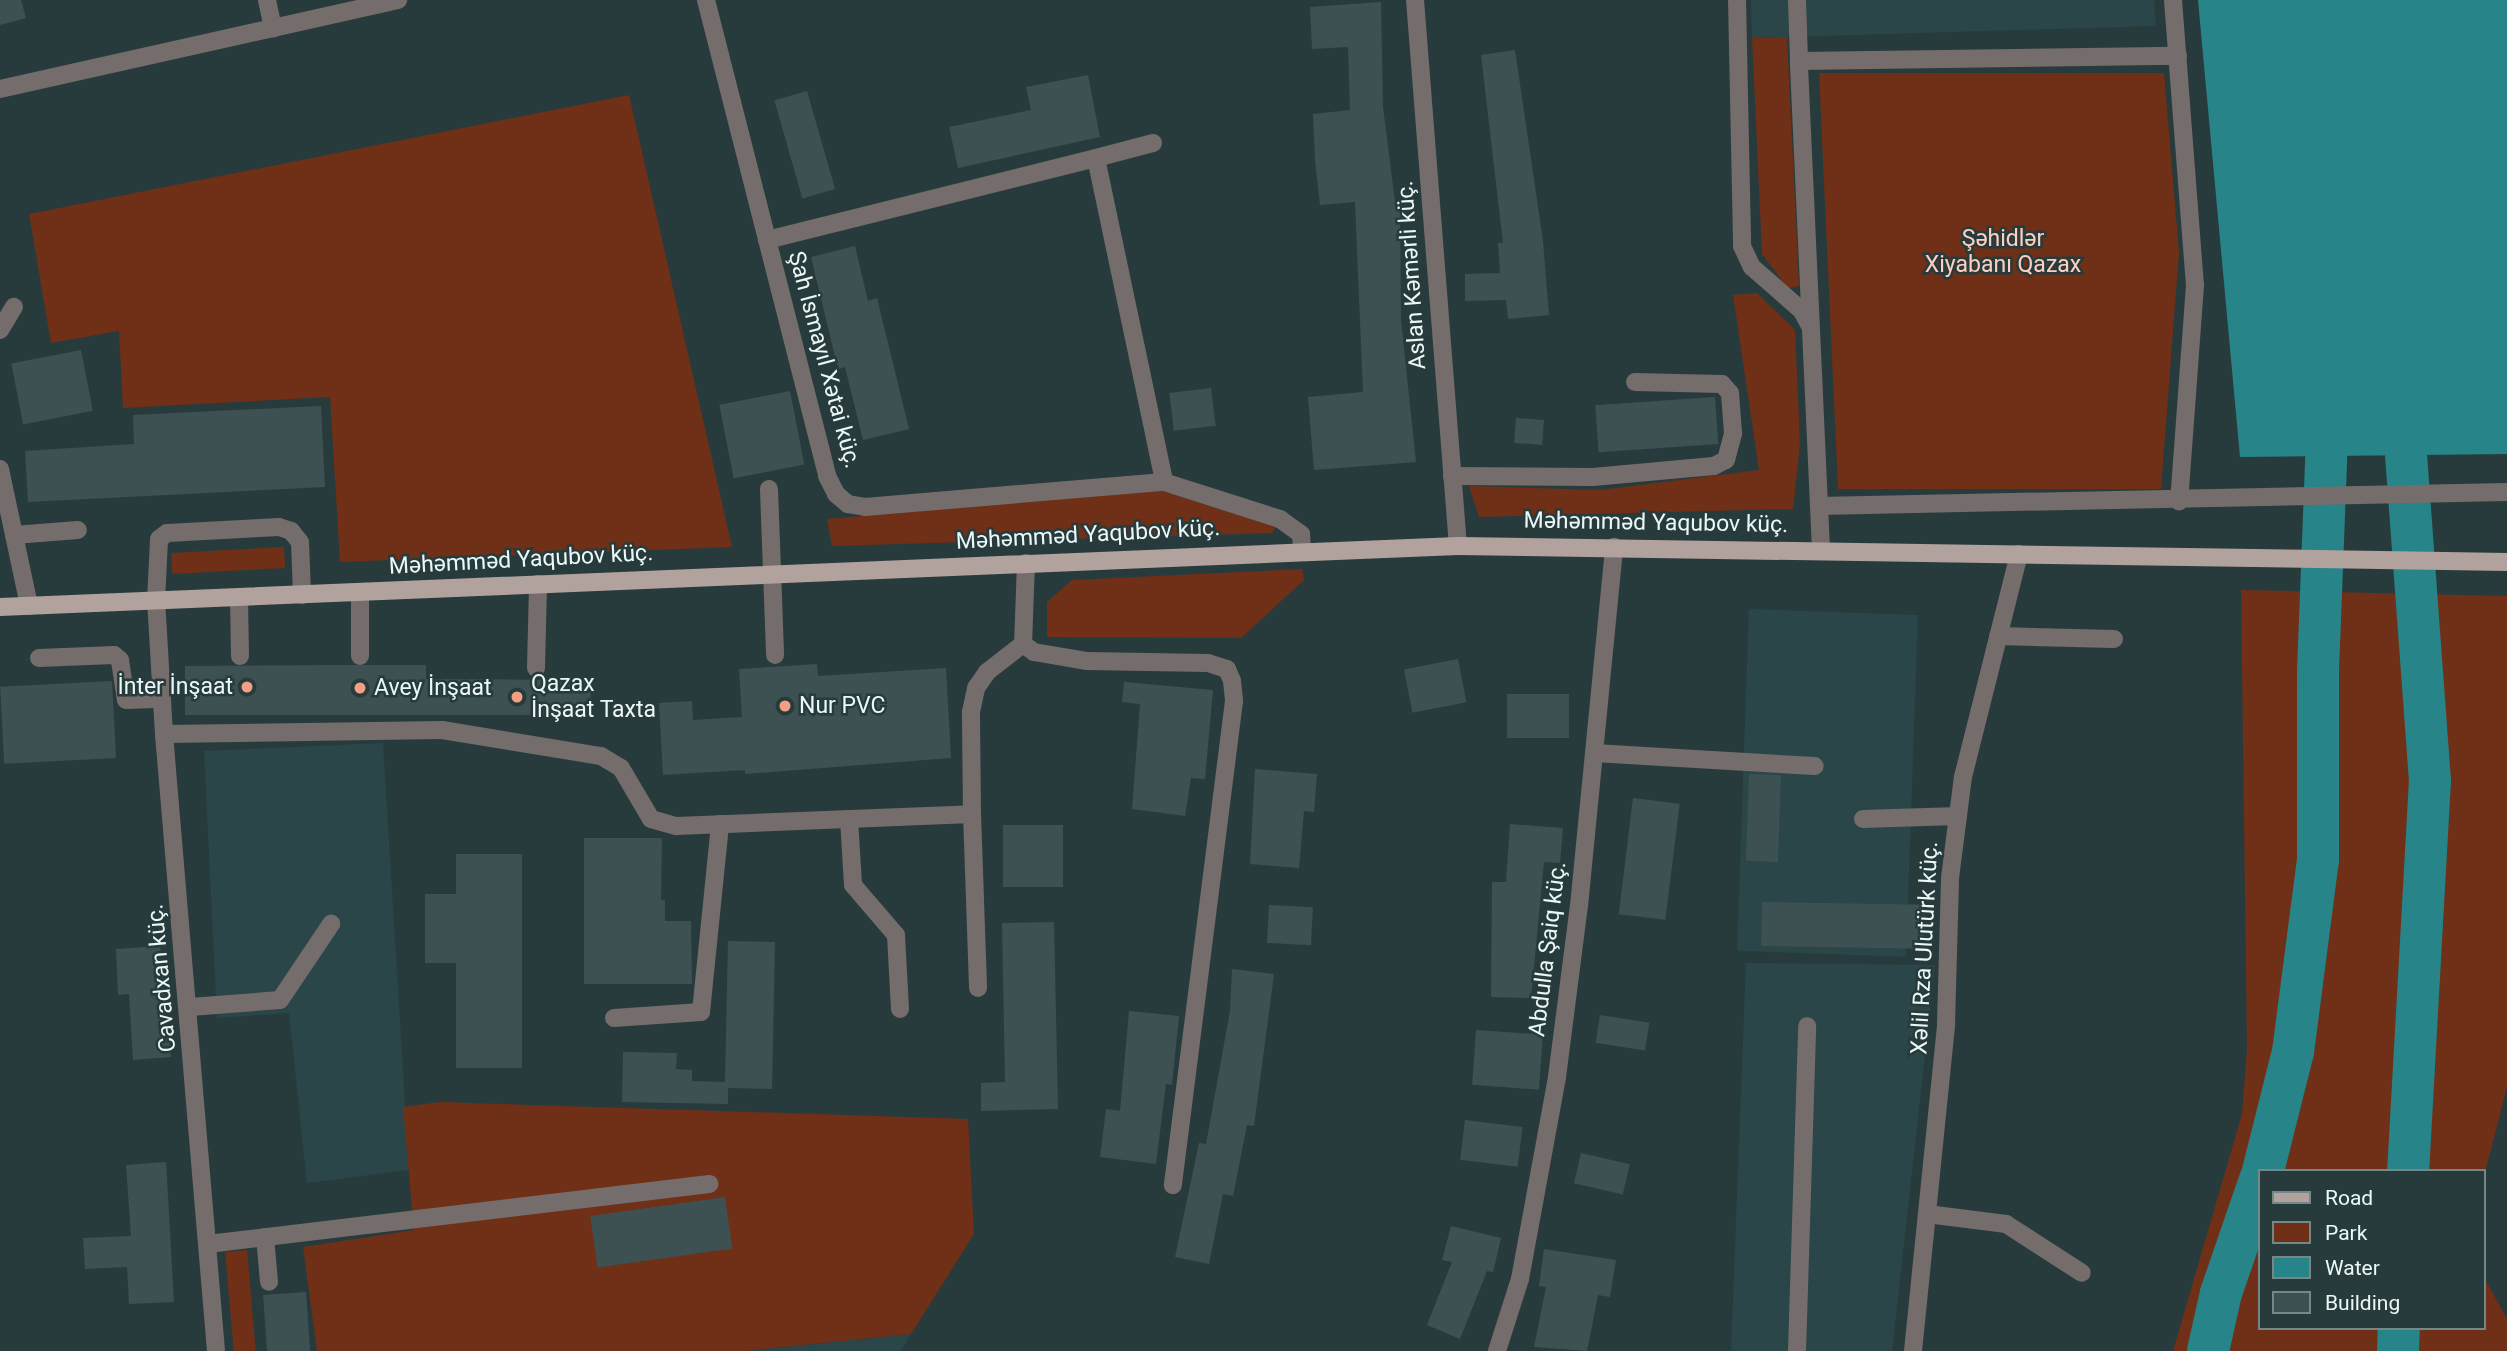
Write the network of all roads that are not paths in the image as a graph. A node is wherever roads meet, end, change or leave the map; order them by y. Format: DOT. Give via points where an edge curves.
graph roads {
  1 [pos="267,0"];
  2 [pos="398,0"];
  3 [pos="706,0"];
  4 [pos="1415,0"];
  5 [pos="1737,0"];
  6 [pos="1797,0"];
  7 [pos="2173,0"];
  8 [pos="273,28"];
  9 [pos="2178,56"];
  10 [pos="1799,61"];
  11 [pos="0,89"];
  12 [pos="1153,144"];
  13 [pos="1096,158"];
  14 [pos="767,240"];
  15 [pos="14,307"];
  16 [pos="1810,326"];
  17 [pos="0,330"];
  18 [pos="1635,382"];
  19 [pos="0,469"];
  20 [pos="1452,476"];
  21 [pos="1164,482"];
  22 [pos="769,489"];
  23 [pos="2507,492"];
  24 [pos="2179,501"];
  25 [pos="1819,506"];
  26 [pos="4,507"];
  27 [pos="78,530"];
  28 [pos="14,535"];
  29 [pos="1458,546"];
  30 [pos="1614,547"];
  31 [pos="1302,550"];
  32 [pos="1821,550"];
  33 [pos="2019,554"];
  34 [pos="2507,562"];
  35 [pos="1026,563"];
  36 [pos="772,574"];
  37 [pos="538,584"];
  38 [pos="360,592"];
  39 [pos="302,595"];
  40 [pos="239,598"];
  41 [pos="156,601"];
  42 [pos="29,606"];
  43 [pos="0,607"];
  44 [pos="1998,636"];
  45 [pos="2113,639"];
  46 [pos="1023,644"];
  47 [pos="775,655"];
  48 [pos="240,656"];
  49 [pos="360,656"];
  50 [pos="39,659"];
  51 [pos="537,668"];
  52 [pos="162,699"];
  53 [pos="164,734"];
  54 [pos="1594,753"];
  55 [pos="1815,766"];
  56 [pos="972,814"];
  57 [pos="1958,816"];
  58 [pos="1863,819"];
  59 [pos="849,820"];
  60 [pos="720,824"];
  61 [pos="331,923"];
  62 [pos="978,988"];
  63 [pos="190,1007"];
  64 [pos="900,1009"];
  65 [pos="614,1018"];
  66 [pos="1807,1026"];
  67 [pos="709,1184"];
  68 [pos="1173,1185"];
  69 [pos="1927,1214"];
  70 [pos="265,1237"];
  71 [pos="208,1244"];
  72 [pos="2082,1273"];
  73 [pos="269,1282"];
  74 [pos="216,1351"];
  75 [pos="1497,1351"];
  76 [pos="1797,1351"];
  77 [pos="1913,1351"];
  78 [pos="1920,1351"];
  1 -- 8 [label="street"];
  2 -- 8 [label="street"];
  3 -- 14 [label="street, Şah İsmayıl Xətai küç."];
  4 -- 20 [label="street, Aslan Kəmərli küç."];
  5 -- 16 [label="street" via="1742,246 1752,267 1802,311"];
  6 -- 10 [label="street"];
  7 -- 9 [label="street"];
  8 -- 11 [label="street"];
  9 -- 10 [label="street"];
  9 -- 24 [label="street" via="2195,285"];
  10 -- 16 [label="street"];
  12 -- 13 [label="street"];
  13 -- 14 [label="street"];
  13 -- 21 [label="street"];
  14 -- 21 [label="street, Şah İsmayıl Xətai küç." via="827,476 836,494 848,504 865,508"];
  15 -- 17 [label="street"];
  16 -- 25 [label="street"];
  18 -- 20 [label="street" via="1722,384 1730,393 1733,433 1726,460 1714,466 1593,477"];
  19 -- 26 [label="street"];
  20 -- 29 [label="street, Aslan Kəmərli küç."];
  21 -- 31 [label="street, Şah İsmayıl Xətai küç." via="1280,519 1301,534"];
  22 -- 36 [label="street"];
  23 -- 24 [label="street"];
  24 -- 25 [label="street"];
  25 -- 32 [label="street"];
  26 -- 28 [label="street"];
  27 -- 28 [label="street"];
  28 -- 42 [label="street"];
  29 -- 30 [label="main road, Məhəmməd Yaqubov küç."];
  29 -- 31 [label="main road, Məhəmməd Yaqubov küç."];
  30 -- 32 [label="main road, Məhəmməd Yaqubov küç."];
  30 -- 54 [label="street, Abdulla Şaiq küç."];
  31 -- 35 [label="main road, Məhəmməd Yaqubov küç."];
  32 -- 33 [label="main road, Məhəmməd Yaqubov küç."];
  33 -- 34 [label="main road, Məhəmməd Yaqubov küç."];
  33 -- 44 [label="street, Xəlil Rza Ulutürk küç."];
  35 -- 36 [label="main road, Məhəmməd Yaqubov küç."];
  35 -- 46 [label="street"];
  36 -- 37 [label="main road, Məhəmməd Yaqubov küç."];
  36 -- 47 [label="street"];
  37 -- 38 [label="main road, Məhəmməd Yaqubov küç."];
  37 -- 51 [label="street"];
  38 -- 39 [label="main road, Məhəmməd Yaqubov küç."];
  38 -- 49 [label="street"];
  39 -- 40 [label="main road, Məhəmməd Yaqubov küç."];
  39 -- 41 [label="street, Cavadxan küç." via="300,542 291,531 267,528 167,533 155,552"];
  40 -- 41 [label="main road, Məhəmməd Yaqubov küç."];
  40 -- 48 [label="street"];
  41 -- 42 [label="main road, Məhəmməd Yaqubov küç."];
  41 -- 52 [label="street, Cavadxan küç."];
  42 -- 43 [label="main road, Məhəmməd Yaqubov küç."];
  44 -- 45 [label="street"];
  44 -- 57 [label="street, Xəlil Rza Ulutürk küç." via="1963,777"];
  46 -- 56 [label="street" via="987,672 976,688 971,712"];
  46 -- 68 [label="street" via="1061,659 1208,663 1227,669 1232,681 1234,701"];
  50 -- 52 [label="street" via="114,655 120,660 126,701"];
  52 -- 53 [label="street, Cavadxan küç."];
  53 -- 60 [label="street" via="411,729 487,736 601,756 621,768 651,819 676,826"];
  53 -- 63 [label="street, Cavadxan küç."];
  54 -- 55 [label="street"];
  54 -- 75 [label="street, Abdulla Şaiq küç." via="1557,1077 1520,1279"];
  56 -- 59 [label="street"];
  56 -- 62 [label="street"];
  57 -- 58 [label="street"];
  57 -- 69 [label="street, Xəlil Rza Ulutürk küç." via="1950,878 1946,1024"];
  59 -- 60 [label="street"];
  59 -- 64 [label="street" via="853,885 896,935"];
  60 -- 65 [label="street" via="701,1012"];
  61 -- 63 [label="street" via="279,1000"];
  63 -- 71 [label="street, Cavadxan küç."];
  66 -- 76 [label="street"];
  67 -- 70 [label="street"];
  69 -- 72 [label="street" via="2006,1224"];
  69 -- 77 [label="street, Xəlil Rza Ulutürk küç."];
  70 -- 71 [label="street"];
  70 -- 73 [label="street"];
  71 -- 74 [label="street, Cavadxan küç."];
  77 -- 78 [label="street"];
}
